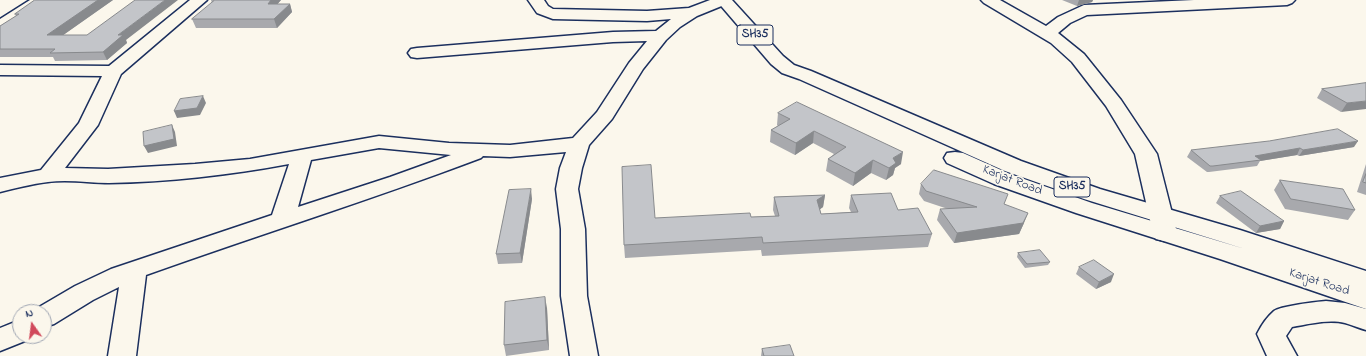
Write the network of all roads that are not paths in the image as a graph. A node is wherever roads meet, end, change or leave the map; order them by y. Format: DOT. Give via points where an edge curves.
graph roads {
  1 [pos="40,0"];
  2 [pos="200,0"];
  3 [pos="536,0"];
  4 [pos="724,0"];
  5 [pos="989,0"];
  6 [pos="1287,0"];
  7 [pos="691,13"];
  8 [pos="0,26"];
  9 [pos="1048,33"];
  10 [pos="660,36"];
  11 [pos="417,53"];
  12 [pos="0,70"];
  13 [pos="113,71"];
  14 [pos="579,144"];
  15 [pos="483,150"];
  16 [pos="302,156"];
  17 [pos="48,175"];
  18 [pos="0,185"];
  19 [pos="282,220"];
  20 [pos="1163,224"];
  21 [pos="134,270"];
  22 [pos="1366,280"];
  23 [pos="1366,299"];
  24 [pos="52,312"];
  25 [pos="1366,320"];
  26 [pos="12,335"];
  27 [pos="0,340"];
  28 [pos="122,356"];
  29 [pos="584,356"];
  30 [pos="1283,356"];
  1 -- 8 [label="street"];
  2 -- 13 [label="street"];
  3 -- 7 [label="street" via="544,12 553,14 639,16"];
  4 -- 7 [label="street"];
  4 -- 20 [label="street, Karjat Road / SH35" via="788,69 790,76 816,95 1002,179 1084,208"];
  5 -- 9 [label="street"];
  6 -- 9 [label="street" via="1084,10 1064,20"];
  7 -- 10 [label="street"];
  9 -- 20 [label="street" via="1078,58 1114,104 1146,154"];
  10 -- 11 [label="street" via="613,37"];
  10 -- 14 [label="street" via="634,67 605,115"];
  12 -- 13 [label="street"];
  13 -- 17 [label="street" via="88,126"];
  14 -- 15 [label="street" via="510,151"];
  14 -- 29 [label="street" via="567,189 573,229 574,296"];
  15 -- 16 [label="street" via="380,142"];
  15 -- 19 [label="street" via="398,182"];
  16 -- 17 [label="street" via="195,171 108,176"];
  16 -- 19 [label="street"];
  17 -- 18 [label="street"];
  19 -- 21 [label="street"];
  20 -- 22 [label="street, Karjat Road / SH35"];
  20 -- 23 [label="street, Karjat Road / SH35"];
  21 -- 24 [label="street" via="84,293"];
  21 -- 28 [label="street"];
  25 -- 30 [label="street" via="1351,312 1333,310 1284,318 1271,334 1275,346"];
  26 -- 27 [label="street"];
}
